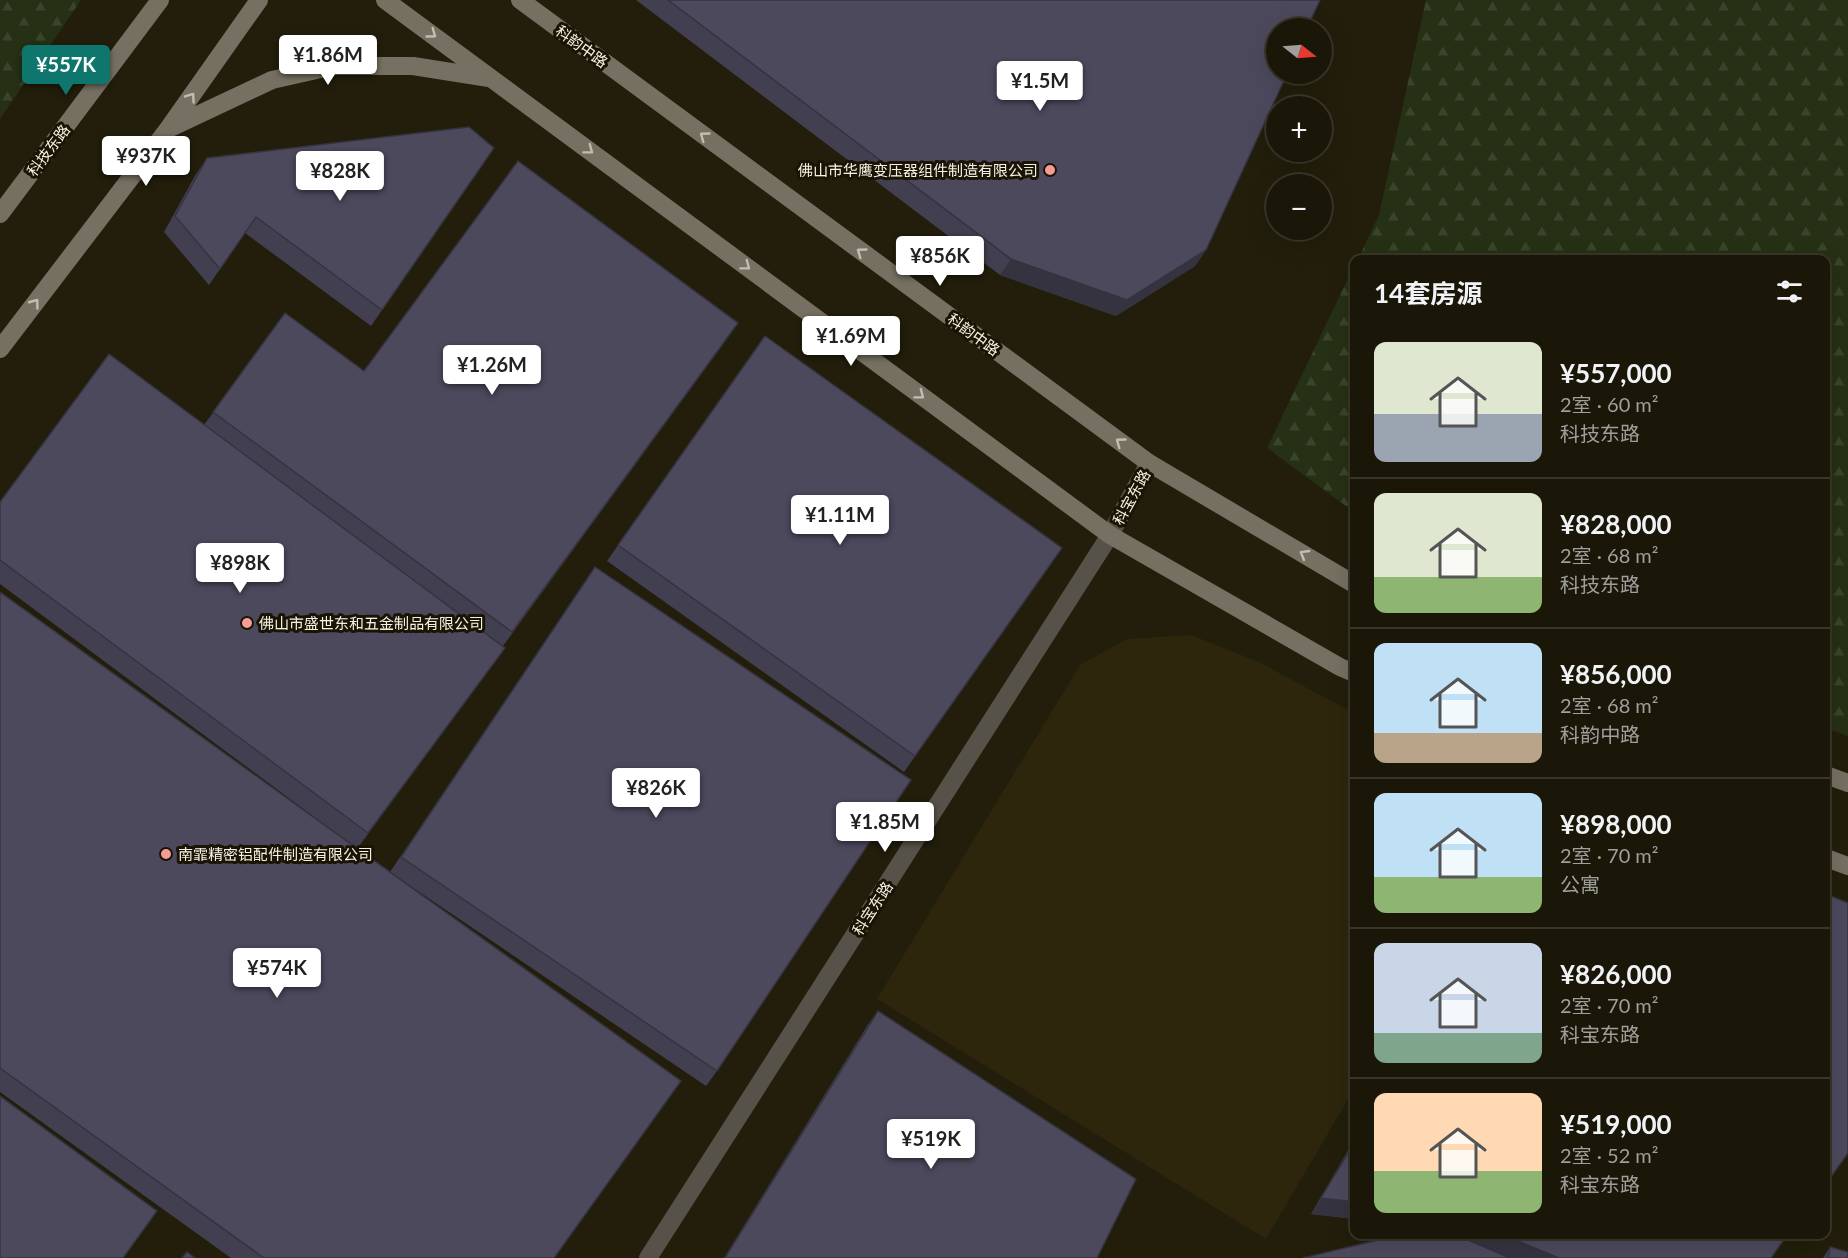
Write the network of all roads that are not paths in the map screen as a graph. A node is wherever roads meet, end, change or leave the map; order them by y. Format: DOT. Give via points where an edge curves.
graph roads {
  1 [pos="160,0"];
  2 [pos="259,0"];
  3 [pos="385,0"];
  4 [pos="520,0"];
  5 [pos="494,79"];
  6 [pos="168,129"];
  7 [pos="0,214"];
  8 [pos="0,349"];
  9 [pos="1149,463"];
  10 [pos="1110,535"];
  11 [pos="1350,582"];
  12 [pos="1350,671"];
  13 [pos="1830,776"];
  14 [pos="1848,783"];
  15 [pos="1830,859"];
  16 [pos="1848,866"];
  17 [pos="648,1258"];
  1 -- 7 [label="main road, 科技东路"];
  6 -- 2 [label="main road, one-way"];
  3 -- 5 [label="main road, one-way"];
  9 -- 4 [label="main road, 科韵中路, one-way"];
  5 -- 6 [label="main road" via="413,66 334,66 272,80"];
  5 -- 10 [label="main road, one-way"];
  8 -- 6 [label="main road, one-way"];
  9 -- 10 [label="street, 科宝东路"];
  11 -- 9 [label="main road, 科韵中路, one-way"];
  10 -- 12 [label="main road"];
  10 -- 17 [label="street, 科宝东路"];
  13 -- 14 [label="main road"];
  15 -- 16 [label="main road"];
}
